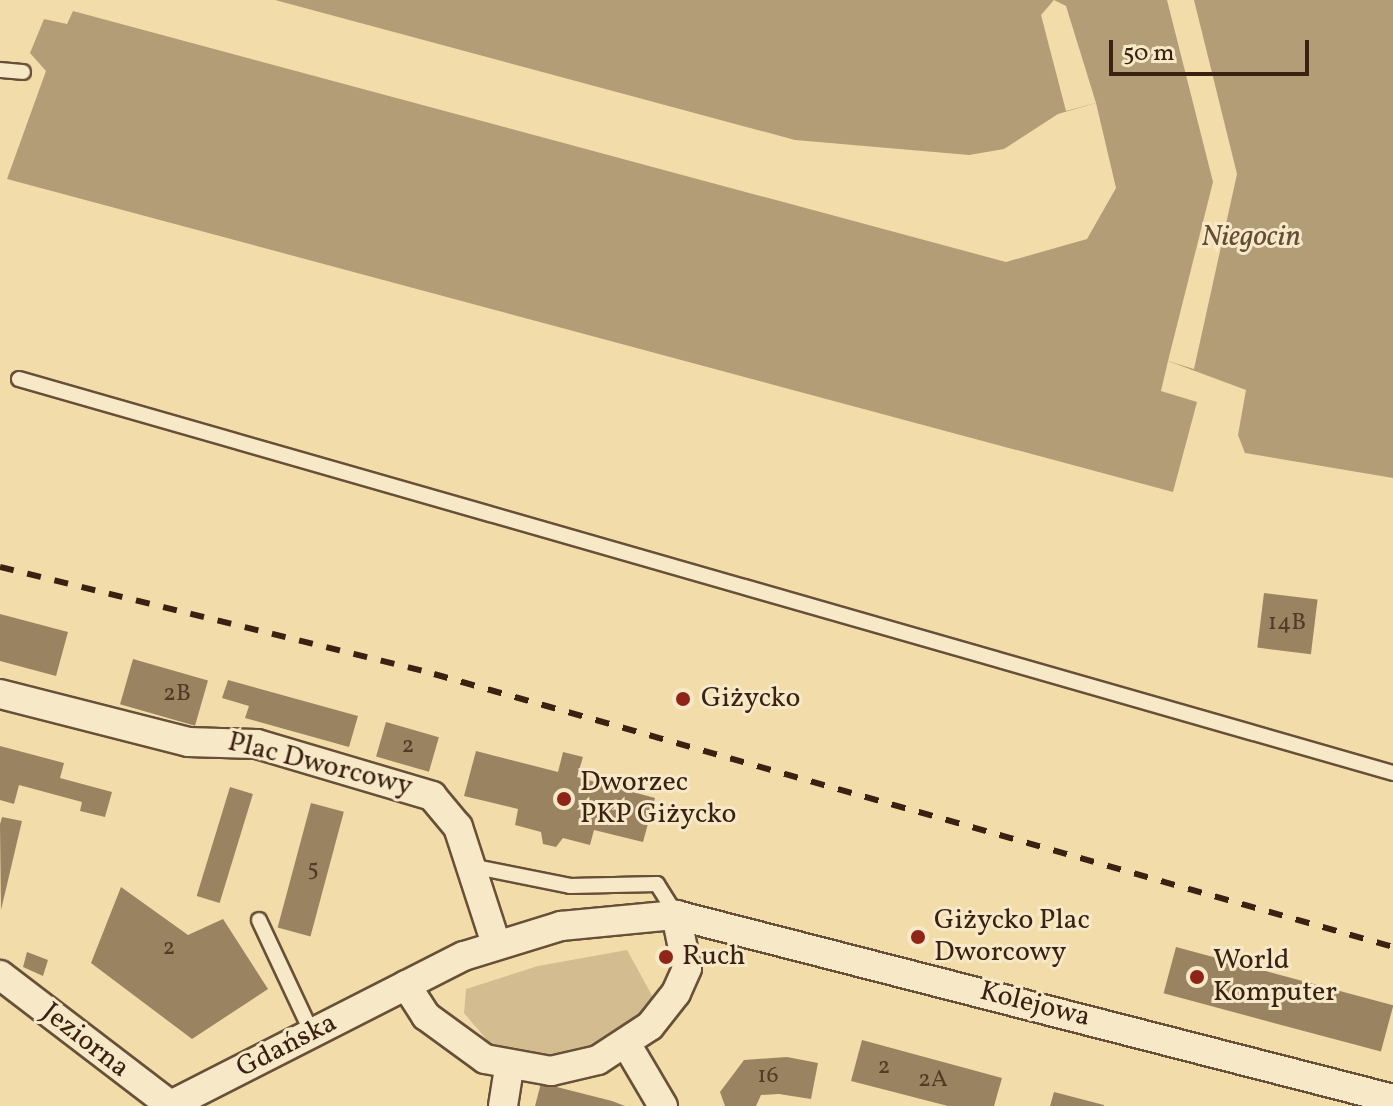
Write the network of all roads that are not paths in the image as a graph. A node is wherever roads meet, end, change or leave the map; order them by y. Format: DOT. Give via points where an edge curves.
graph roads {
  1 [pos="0,70"];
  2 [pos="23,72"];
  3 [pos="19,379"];
  4 [pos="0,694"];
  5 [pos="1393,773"];
  6 [pos="471,866"];
  7 [pos="676,915"];
  8 [pos="259,920"];
  9 [pos="496,944"];
  10 [pos="0,975"];
  11 [pos="406,985"];
  12 [pos="312,1033"];
  13 [pos="627,1045"];
  14 [pos="509,1067"];
  15 [pos="1393,1099"];
  16 [pos="169,1106"];
  17 [pos="503,1106"];
  18 [pos="663,1106"];
  1 -- 2 [label="lane"];
  3 -- 5 [label="lane"];
  4 -- 6 [label="street, Plac Dworcowy" via="188,742 257,744 417,789 447,807"];
  6 -- 7 [label="lane" via="570,886 657,884"];
  6 -- 9 [label="street, Plac Dworcowy"];
  7 -- 9 [label="street" via="561,926"];
  7 -- 13 [label="street" via="687,968 676,993"];
  7 -- 15 [label="street, Kolejowa"];
  8 -- 12 [label="lane"];
  9 -- 11 [label="street"];
  10 -- 16 [label="street, Jeziorna"];
  11 -- 12 [label="street, Gdańska"];
  11 -- 14 [label="street" via="426,1016 459,1043"];
  12 -- 16 [label="street, Gdańska"];
  13 -- 14 [label="street" via="551,1071"];
  13 -- 18 [label="street"];
  14 -- 17 [label="street"];
}
